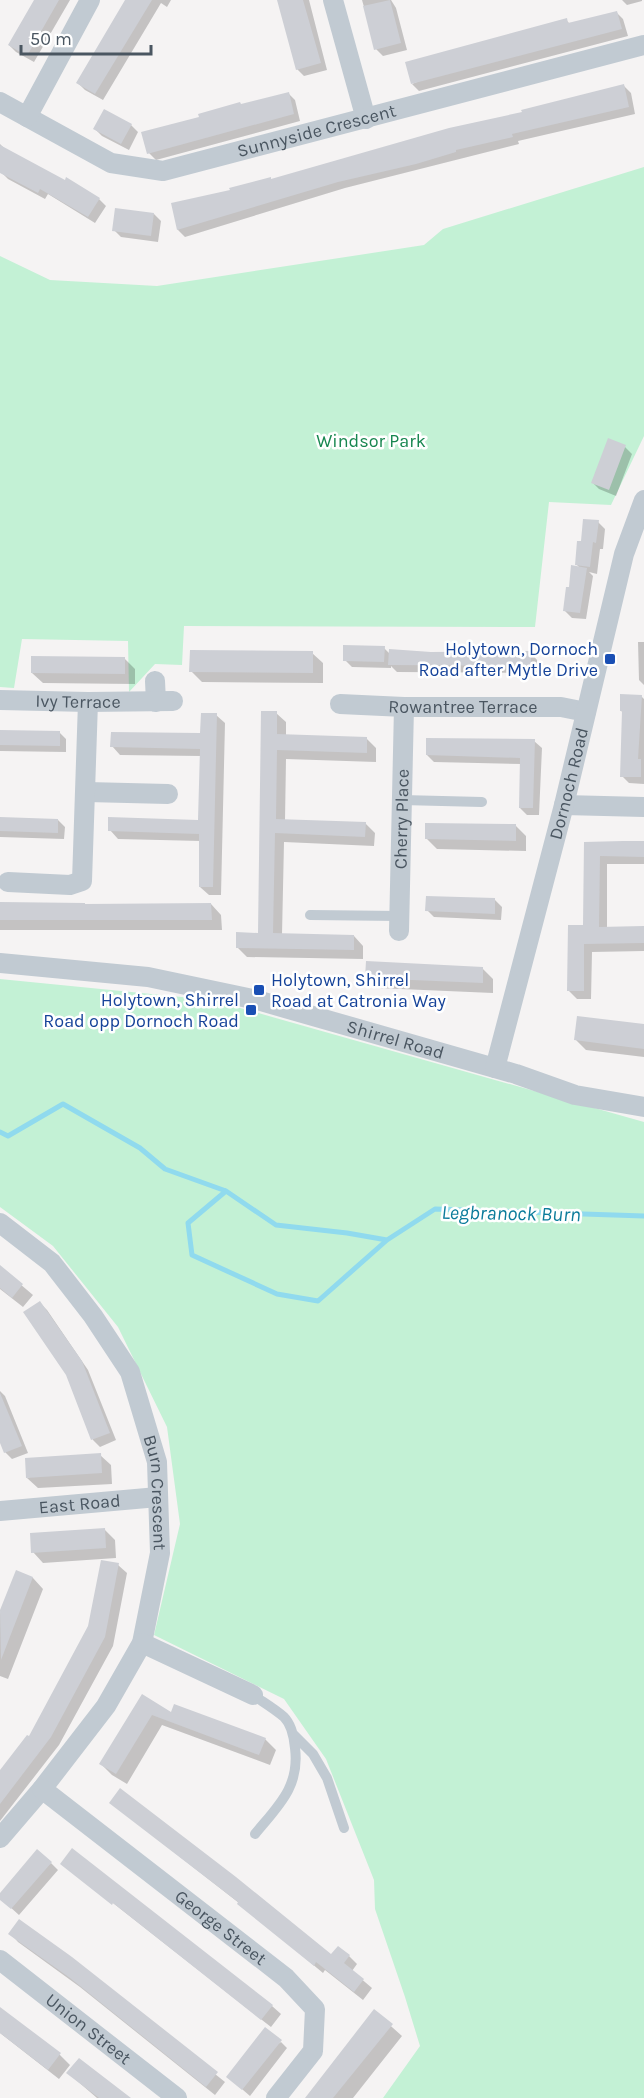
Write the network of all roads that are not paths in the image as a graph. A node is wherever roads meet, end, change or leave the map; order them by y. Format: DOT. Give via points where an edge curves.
graph roads {
  1 [pos="90,0"];
  2 [pos="333,0"];
  3 [pos="644,45"];
  4 [pos="0,102"];
  5 [pos="27,117"];
  6 [pos="366,119"];
  7 [pos="644,500"];
  8 [pos="624,554"];
  9 [pos="644,554"];
  10 [pos="155,681"];
  11 [pos="0,700"];
  12 [pos="88,702"];
  13 [pos="340,704"];
  14 [pos="404,707"];
  15 [pos="586,712"];
  16 [pos="87,792"];
  17 [pos="168,794"];
  18 [pos="402,800"];
  19 [pos="482,802"];
  20 [pos="564,805"];
  21 [pos="644,807"];
  22 [pos="8,882"];
  23 [pos="310,915"];
  24 [pos="399,923"];
  25 [pos="0,963"];
  26 [pos="495,1068"];
  27 [pos="644,1107"];
  28 [pos="0,1223"];
  29 [pos="158,1497"];
  30 [pos="0,1511"];
  31 [pos="142,1643"];
  32 [pos="253,1695"];
  33 [pos="293,1734"];
  34 [pos="42,1789"];
  35 [pos="344,1828"];
  36 [pos="255,1834"];
  37 [pos="0,1838"];
  38 [pos="0,1960"];
  39 [pos="177,2098"];
  40 [pos="276,2098"];
  1 -- 5 [label="street"];
  2 -- 6 [label="street"];
  3 -- 6 [label="street, Sunnyside Crescent"];
  4 -- 5 [label="street, Sunnyside Crescent"];
  5 -- 6 [label="street, Sunnyside Crescent" via="111,163 163,171"];
  7 -- 8 [label="street, Dornoch Road"];
  8 -- 9 [label="street"];
  8 -- 15 [label="street, Dornoch Road"];
  10 -- 12 [label="street, Ivy Terrace" via="164,702"];
  11 -- 12 [label="street, Ivy Terrace"];
  12 -- 16 [label="street"];
  13 -- 14 [label="street, Rowantree Terrace"];
  14 -- 15 [label="street, Rowantree Terrace" via="561,707"];
  14 -- 18 [label="street, Cherry Place"];
  15 -- 20 [label="street, Dornoch Road"];
  16 -- 17 [label="street"];
  16 -- 22 [label="street" via="82,881 70,885"];
  18 -- 19 [label="lane"];
  18 -- 24 [label="street, Cherry Place"];
  20 -- 21 [label="street"];
  20 -- 26 [label="street, Dornoch Road"];
  23 -- 24 [label="lane"];
  25 -- 26 [label="street, Shirrel Road" via="148,977 246,997"];
  26 -- 27 [label="street, Shirrel Road" via="575,1095"];
  28 -- 29 [label="street, Burn Crescent" via="52,1263 130,1372 158,1462"];
  29 -- 30 [label="street, East Road"];
  29 -- 31 [label="street, Burn Crescent" via="160,1554"];
  31 -- 32 [label="street"];
  31 -- 34 [label="street, Burn Crescent" via="106,1706"];
  32 -- 33 [label="lane" via="285,1718"];
  33 -- 35 [label="lane" via="313,1754 327,1778"];
  33 -- 36 [label="lane" via="295,1777 288,1794"];
  34 -- 37 [label="street, Burn Crescent"];
  34 -- 40 [label="street, George Street" via="286,1978 315,2009 313,2051"];
  38 -- 39 [label="street, Union Street"];
}
